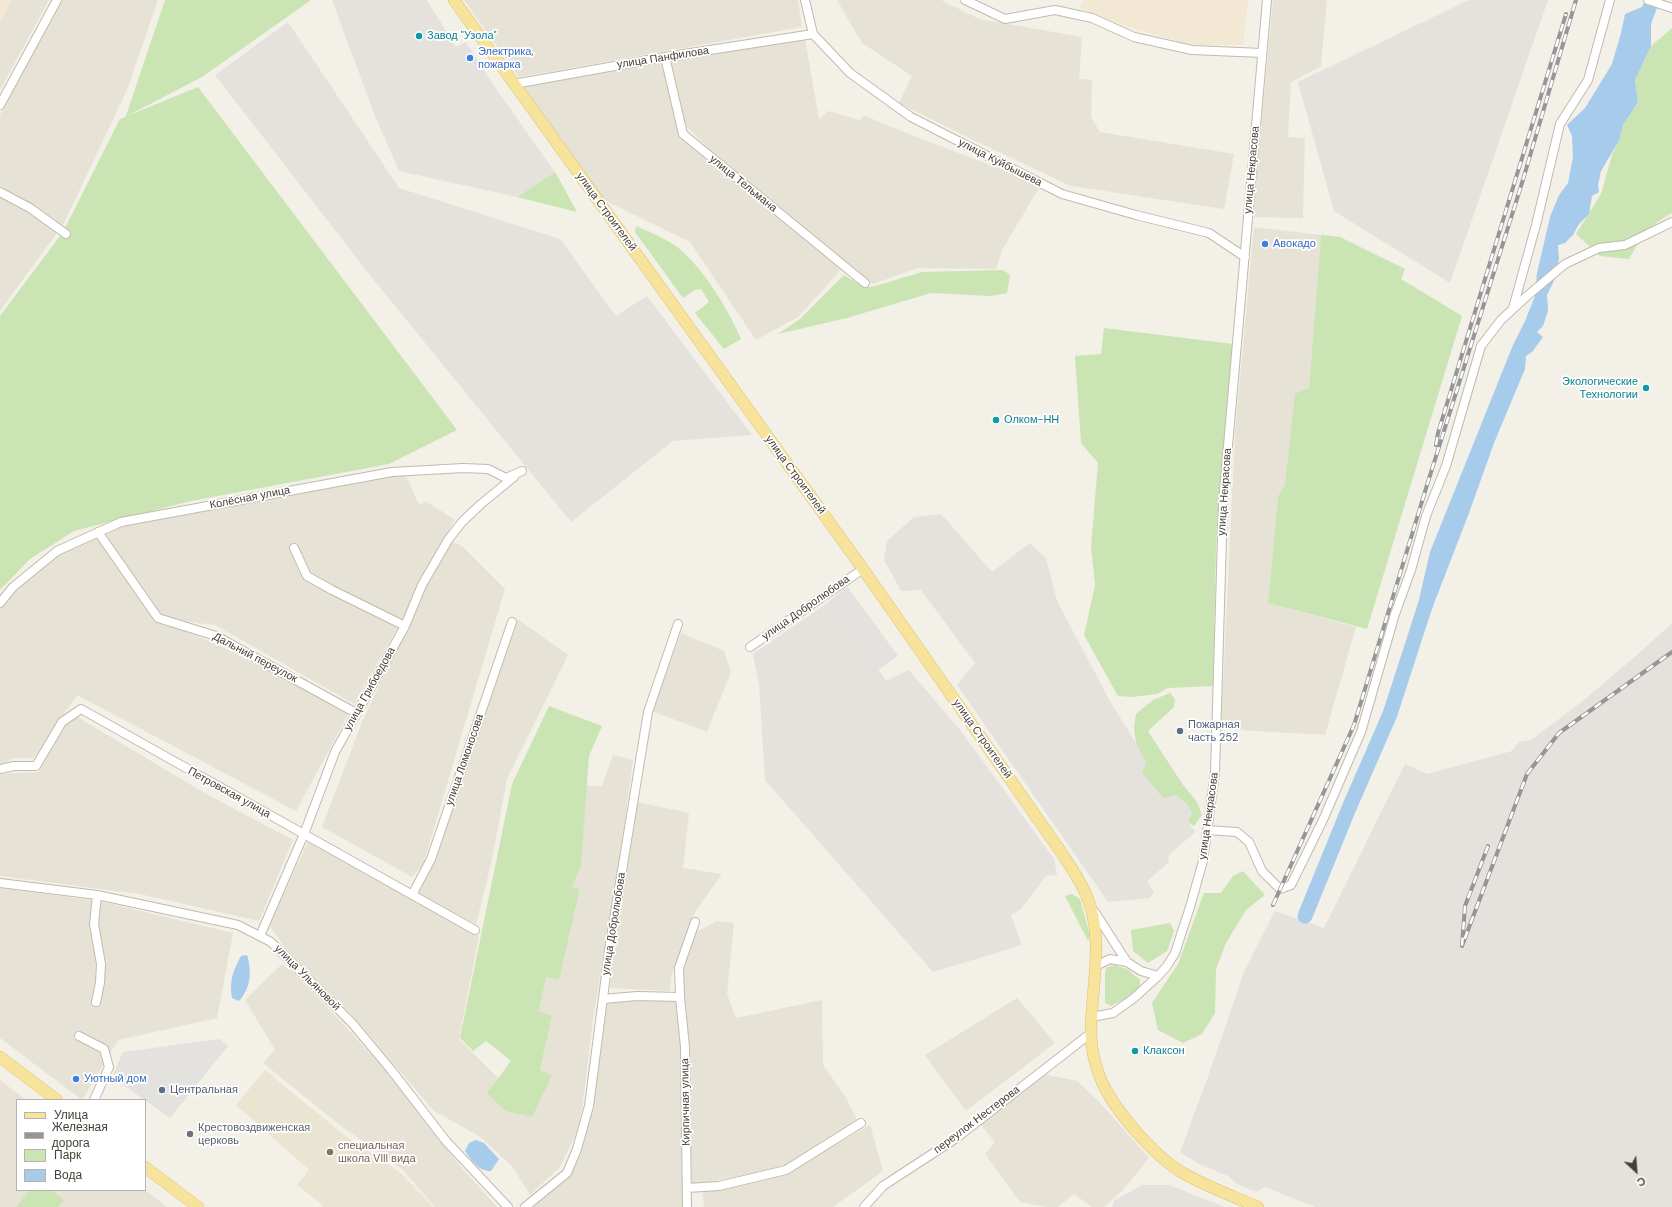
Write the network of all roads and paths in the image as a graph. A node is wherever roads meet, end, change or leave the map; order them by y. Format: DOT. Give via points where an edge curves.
graph roads {
  1 [pos="57,0"];
  2 [pos="454,0"];
  3 [pos="805,0"];
  4 [pos="965,0"];
  5 [pos="1266,0"];
  6 [pos="1610,0"];
  7 [pos="1648,0"];
  8 [pos="1672,8"];
  9 [pos="813,34"];
  10 [pos="1262,53"];
  11 [pos="666,57"];
  12 [pos="514,84"];
  13 [pos="0,105"];
  14 [pos="0,192"];
  15 [pos="1672,222"];
  16 [pos="66,234"];
  17 [pos="1245,257"];
  18 [pos="865,283"];
  19 [pos="1513,308"];
  20 [pos="522,471"];
  21 [pos="98,532"];
  22 [pos="294,548"];
  23 [pos="863,570"];
  24 [pos="0,603"];
  25 [pos="512,622"];
  26 [pos="678,624"];
  27 [pos="405,626"];
  28 [pos="750,647"];
  29 [pos="356,713"];
  30 [pos="0,769"];
  31 [pos="1207,830"];
  32 [pos="304,834"];
  33 [pos="0,883"];
  34 [pos="97,895"];
  35 [pos="412,895"];
  36 [pos="1090,905"];
  37 [pos="695,922"];
  38 [pos="475,930"];
  39 [pos="260,936"];
  40 [pos="1128,962"];
  41 [pos="1096,966"];
  42 [pos="1158,976"];
  43 [pos="680,997"];
  44 [pos="603,999"];
  45 [pos="96,1002"];
  46 [pos="1092,1017"];
  47 [pos="1091,1033"];
  48 [pos="78,1036"];
  49 [pos="0,1057"];
  50 [pos="56,1099"];
  51 [pos="94,1099"];
  52 [pos="861,1123"];
  53 [pos="146,1168"];
  54 [pos="687,1188"];
  55 [pos="198,1207"];
  56 [pos="508,1207"];
  57 [pos="525,1207"];
  58 [pos="687,1207"];
  59 [pos="864,1207"];
  60 [pos="1258,1207"];
  1 -- 13 [label="street"];
  2 -- 12 [label="main road, улица Строителей"];
  3 -- 9 [label="street"];
  4 -- 10 [label="street" via="1005,19 1055,10 1092,18 1134,37 1192,50"];
  5 -- 10 [label="street, улица Некрасова"];
  6 -- 19 [label="street" via="1588,80 1560,124"];
  7 -- 8 [label="street"];
  9 -- 11 [label="street, улица Панфилова"];
  9 -- 17 [label="street, улица Куйбышева" via="850,73 911,117 1062,194 1209,233"];
  10 -- 17 [label="street, улица Некрасова"];
  11 -- 12 [label="street, улица Панфилова"];
  11 -- 18 [label="street, улица Тельмана" via="682,134"];
  12 -- 23 [label="main road, улица Строителей"];
  14 -- 16 [label="street" via="30,208"];
  15 -- 19 [label="street" via="1625,245 1599,248 1565,264"];
  17 -- 31 [label="street, улица Некрасова" via="1223,503 1215,773"];
  19 -- 31 [label="street" via="1481,346 1446,466 1426,516 1395,614 1361,732 1292,885 1280,889 1262,871 1249,842 1238,832"];
  20 -- 21 [label="street, Колёсная улица" via="506,478 488,469 392,472 121,522"];
  20 -- 27 [label="street, улица Грибоедова" via="476,508 448,540 422,585"];
  21 -- 24 [label="street, Колёсная улица" via="57,551 13,587"];
  21 -- 29 [label="street, Дальний переулок" via="158,618 216,636"];
  22 -- 27 [label="street" via="307,576"];
  23 -- 28 [label="street, улица Добролюбова"];
  23 -- 36 [label="main road, улица Строителей" via="1061,852"];
  25 -- 35 [label="street, улица Ломоносова" via="431,859"];
  26 -- 44 [label="street, улица Добролюбова" via="648,712"];
  27 -- 29 [label="street, улица Грибоедова"];
  29 -- 32 [label="street, улица Грибоедова" via="335,752"];
  30 -- 32 [label="street, Петровская улица" via="36,766 62,722 80,708"];
  31 -- 42 [label="street, улица Некрасова" via="1203,861 1175,953"];
  32 -- 35 [label="street, Петровская улица"];
  32 -- 39 [label="street, улица Грибоедова"];
  33 -- 34 [label="street, улица Ульяновой"];
  34 -- 39 [label="street, улица Ульяновой" via="238,925"];
  34 -- 45 [label="street" via="94,924 101,964"];
  35 -- 38 [label="street, Петровская улица"];
  36 -- 40 [label="street"];
  36 -- 41 [label="main road, улица Строителей" via="1096,937"];
  37 -- 43 [label="street, Кирпичная улица" via="679,968"];
  39 -- 56 [label="street, улица Ульяновой" via="271,942 352,1023 446,1141"];
  40 -- 41 [label="street" via="1110,959"];
  40 -- 42 [label="street" via="1141,971"];
  41 -- 46 [label="main road, улица Строителей"];
  42 -- 46 [label="street, улица Некрасова" via="1113,1013"];
  43 -- 44 [label="street" via="638,996"];
  43 -- 54 [label="street, Кирпичная улица" via="685,1047"];
  44 -- 57 [label="street, улица Добролюбова" via="589,1106 577,1149 567,1173"];
  46 -- 47 [label="main road, улица Строителей"];
  47 -- 59 [label="street, переулок Нестерова" via="954,1140 883,1186"];
  47 -- 60 [label="main road, улица Строителей" via="1095,1064 1102,1082 1113,1102 1152,1148 1184,1173"];
  48 -- 51 [label="street" via="104,1049 107,1057 109,1067"];
  49 -- 50 [label="main road"];
  52 -- 54 [label="street" via="786,1170 719,1186"];
  53 -- 55 [label="main road"];
  54 -- 58 [label="street, Кирпичная улица"];
}
